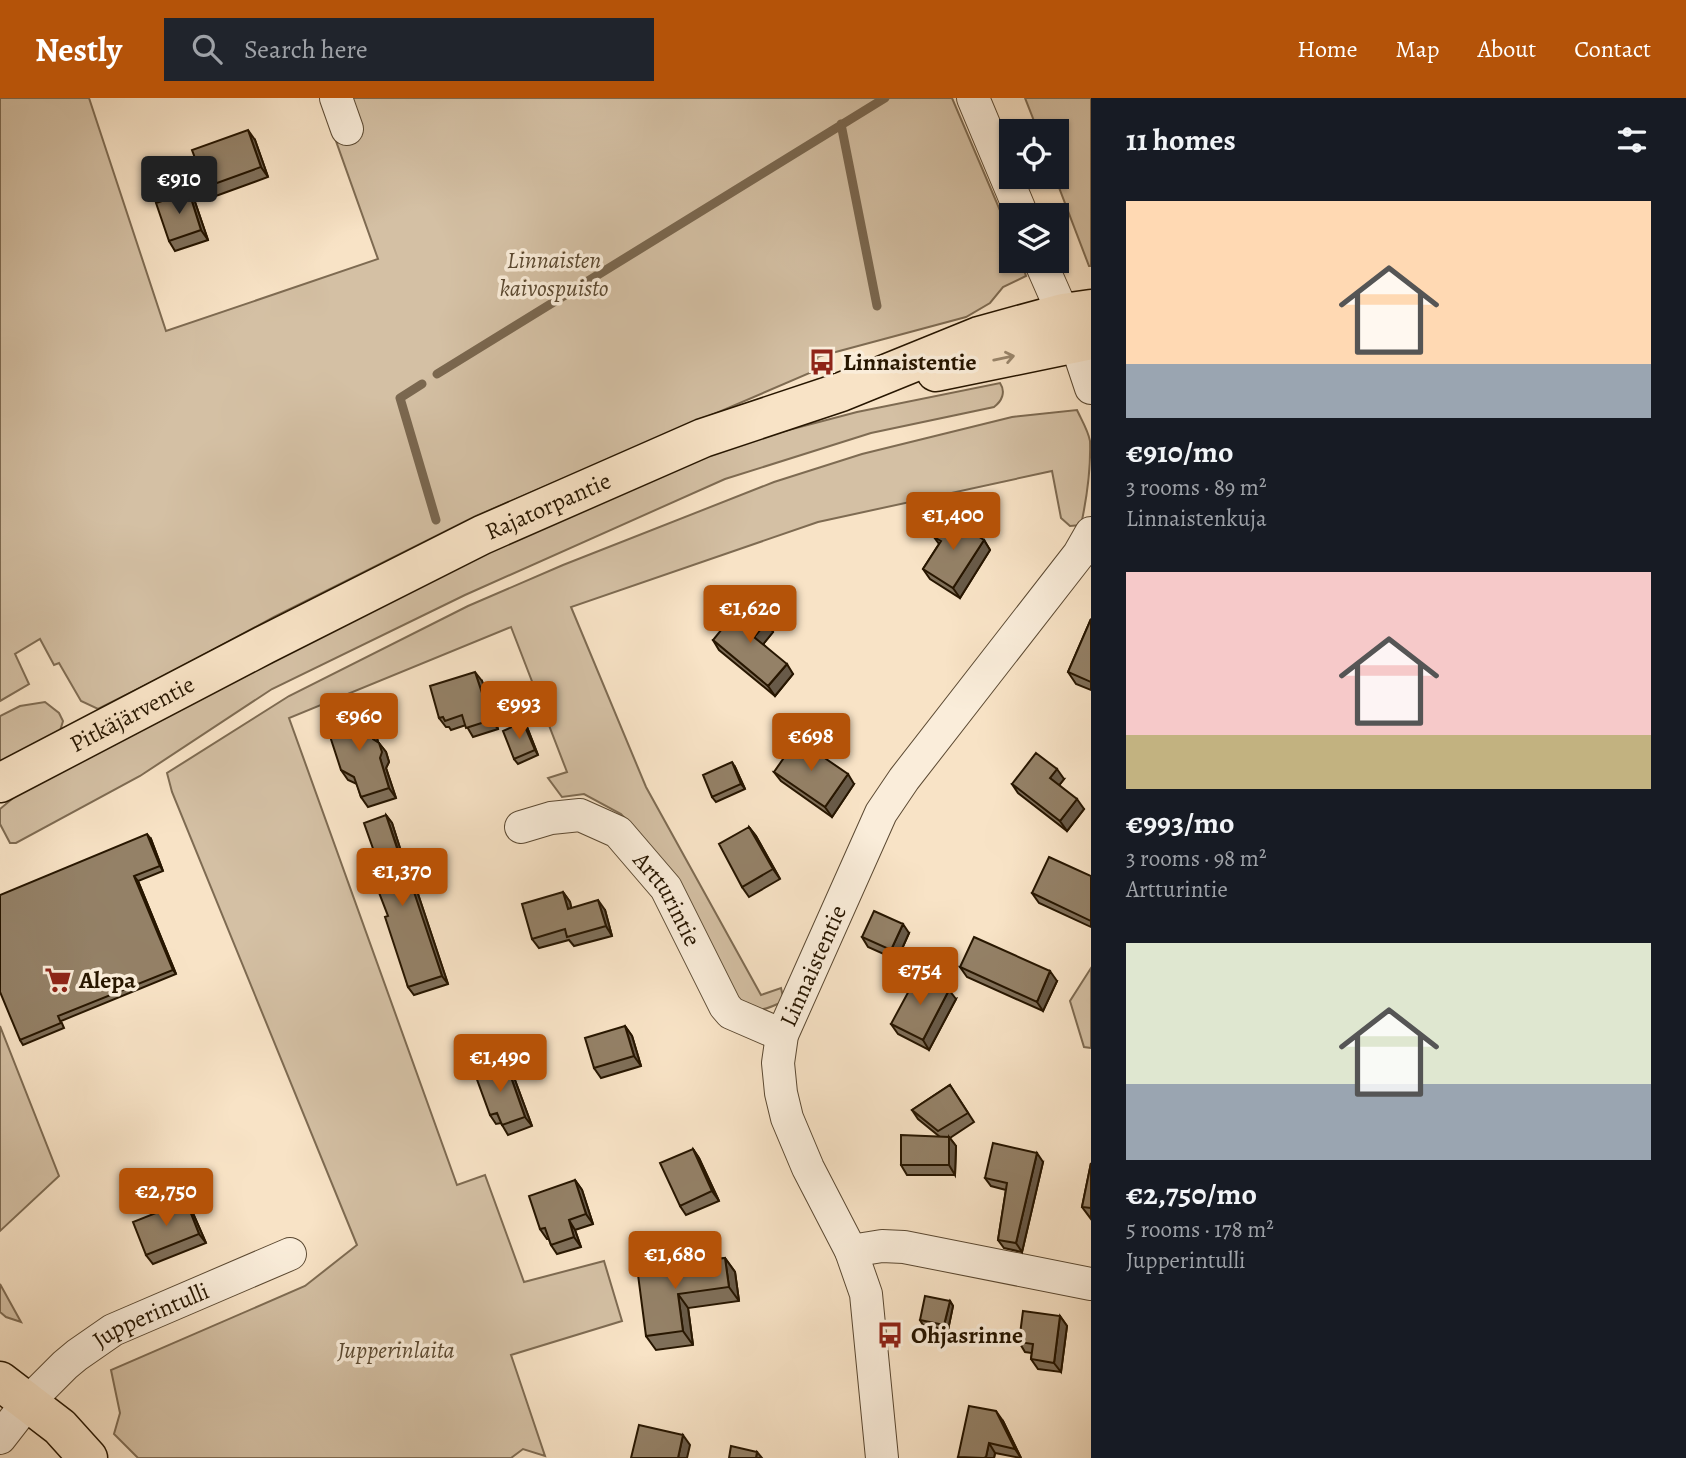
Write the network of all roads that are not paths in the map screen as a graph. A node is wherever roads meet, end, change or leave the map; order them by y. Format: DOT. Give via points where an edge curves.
graph roads {
  1 [pos="336,98"];
  2 [pos="973,98"];
  3 [pos="346,128"];
  4 [pos="1017,203"];
  5 [pos="1047,273"];
  6 [pos="1080,326"];
  7 [pos="1091,388"];
  8 [pos="1091,533"];
  9 [pos="264,645"];
  10 [pos="0,783"];
  11 [pos="521,827"];
  12 [pos="782,1035"];
  13 [pos="851,1251"];
  14 [pos="290,1254"];
  15 [pos="1091,1284"];
  16 [pos="14,1392"];
  17 [pos="0,1438"];
  18 [pos="88,1458"];
  19 [pos="883,1458"];
  1 -- 3 [label="street"];
  2 -- 4 [label="street"];
  5 -- 6 [label="street"];
  6 -- 7 [label="street"];
  6 -- 9 [label="main road, Rajatorpantie" via="841,392 702,438 482,535"];
  8 -- 12 [label="street, Linnaistentie" via="881,813"];
  9 -- 10 [label="main road, Pitkäjärventie"];
  11 -- 12 [label="street, Artturintie" via="580,815 618,832 666,888 725,1006 731,1013"];
  12 -- 13 [label="street, Linnaistentie" via="778,1063 787,1118"];
  13 -- 15 [label="street" via="904,1247"];
  13 -- 19 [label="street, Linnaistentie" via="866,1294"];
  14 -- 16 [label="street, Jupperintulli" via="113,1330"];
  16 -- 17 [label="street, Jupperintulli"];
  16 -- 18 [label="main road" via="60,1427"];
}
